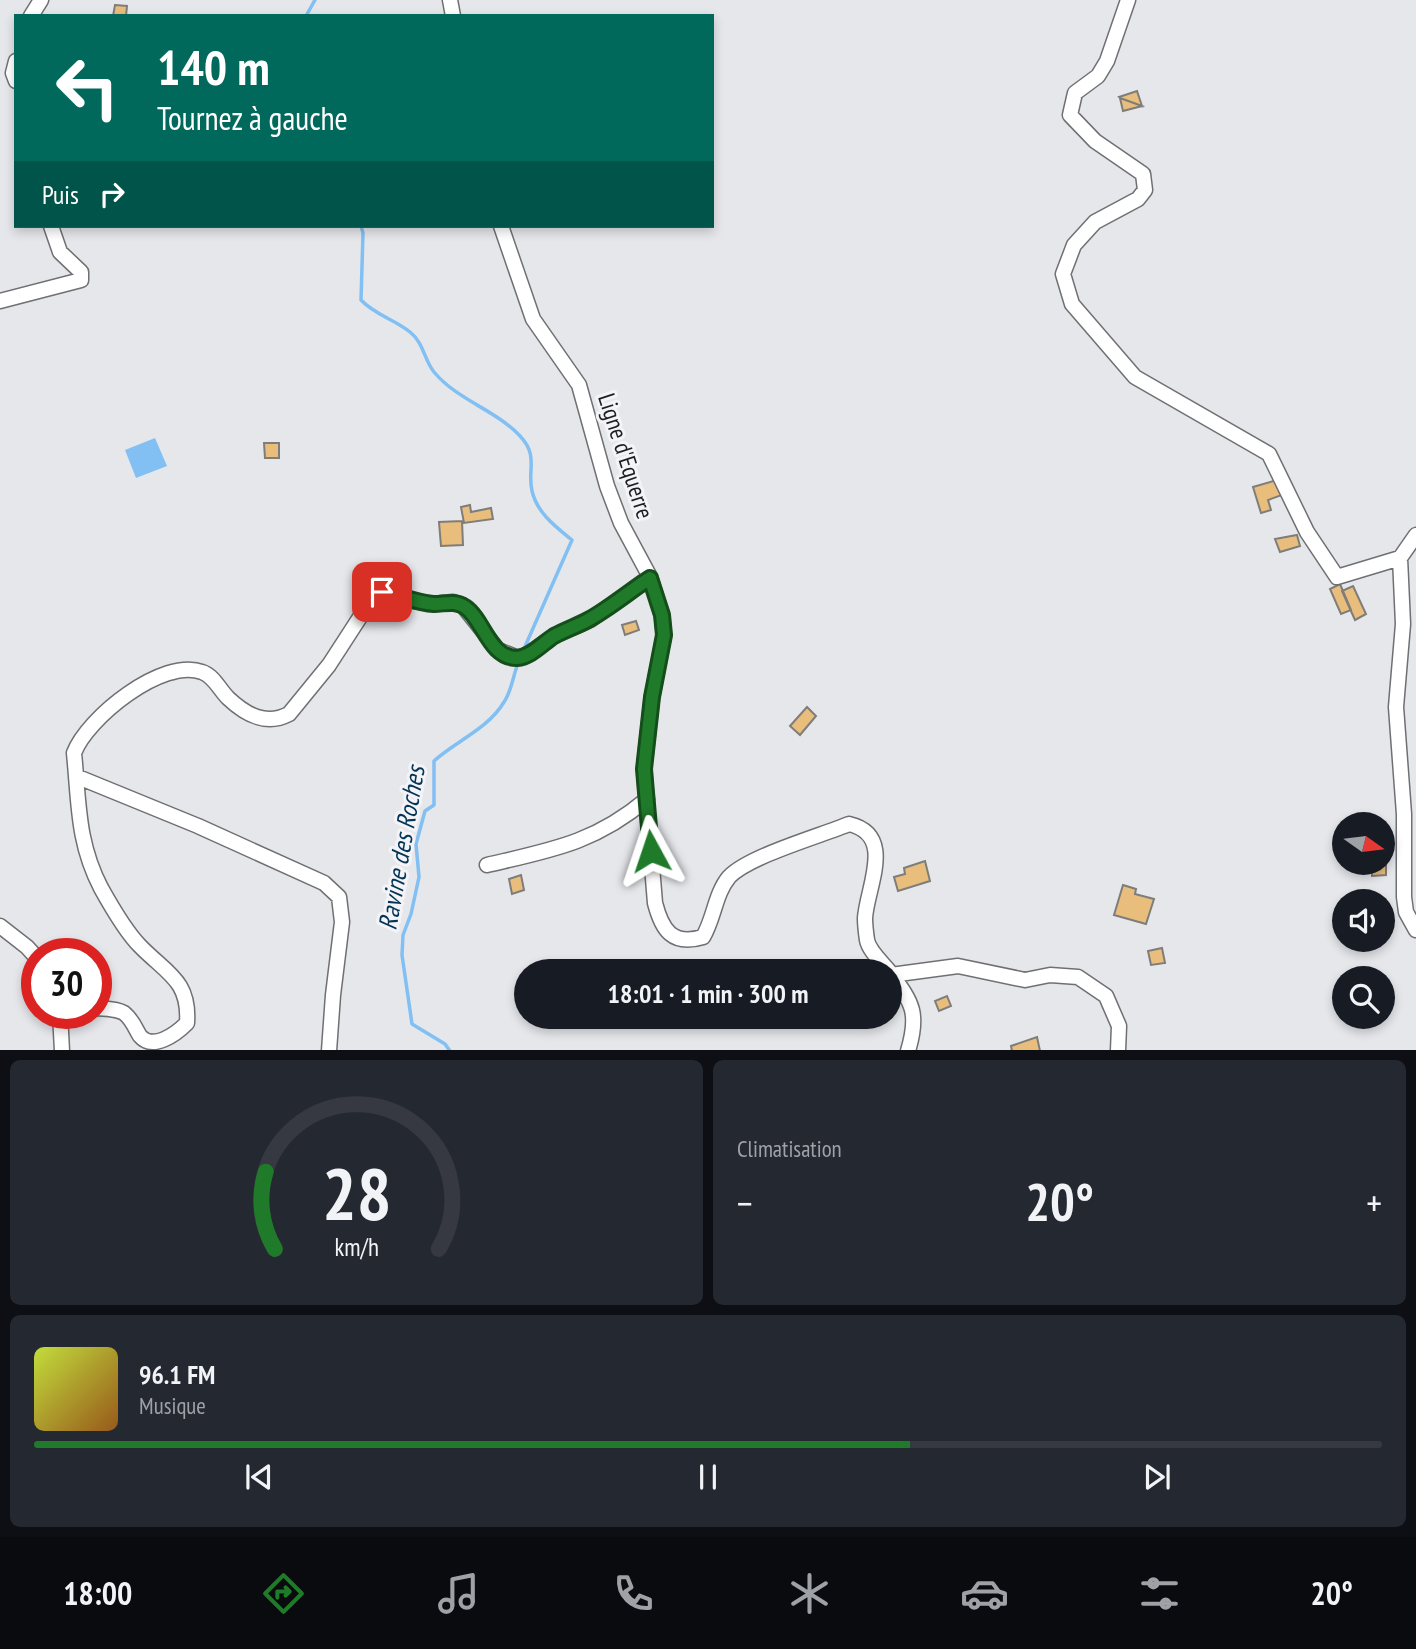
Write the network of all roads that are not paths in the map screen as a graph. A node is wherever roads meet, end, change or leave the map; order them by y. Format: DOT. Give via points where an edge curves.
graph roads {
  1 [pos="1127,2"];
  2 [pos="52,228"];
  3 [pos="501,228"];
  4 [pos="0,301"];
  5 [pos="1416,536"];
  6 [pos="1400,558"];
  7 [pos="650,578"];
  8 [pos="78,777"];
  9 [pos="647,799"];
  10 [pos="487,865"];
  11 [pos="0,926"];
  12 [pos="1416,930"];
  13 [pos="21,942"];
  14 [pos="879,959"];
  15 [pos="902,972"];
  16 [pos="902,988"];
  17 [pos="112,1009"];
  18 [pos="61,1029"];
  19 [pos="62,1050"];
  20 [pos="329,1050"];
  21 [pos="908,1050"];
  22 [pos="1118,1050"];
  1 -- 6 [label="street" via="1107,61 1098,76 1075,93 1070,115 1095,141 1143,174 1145,190 1138,199 1095,222 1074,245 1063,274 1072,304 1135,377 1269,454 1307,532 1337,578"];
  2 -- 4 [label="street" via="60,253 81,272 80,279"];
  3 -- 7 [label="street, Ligne d'Equerre" via="533,319 579,384 621,523"];
  5 -- 6 [label="street"];
  6 -- 12 [label="street" via="1403,624 1396,707 1404,897"];
  7 -- 8 [label="street" via="590,620 518,658 498,650 472,613 453,602 434,604 397,594 374,594 289,714 264,721 228,698 200,670 173,672 146,683 99,716 74,753"];
  7 -- 9 [label="street, Ligne d'Equerre" via="664,635 645,757"];
  8 -- 17 [label="street" via="81,841 101,887 138,945 181,984 187,1023 160,1043 148,1043 126,1014"];
  8 -- 20 [label="street" via="198,825 324,883 339,897 342,922"];
  9 -- 10 [label="street" via="595,834"];
  9 -- 14 [label="street, Ligne d'Equerre" via="655,903 660,923 670,935 688,942 702,937 729,877 753,862 849,824 862,827 873,840 875,877 865,918 868,944"];
  11 -- 13 [label="street"];
  15 -- 22 [label="street" via="958,966 1025,980 1050,975 1078,977 1106,996 1119,1026"];
  16 -- 21 [label="street, Ligne d'Equerre" via="915,1018"];
  18 -- 19 [label="street"];
}
